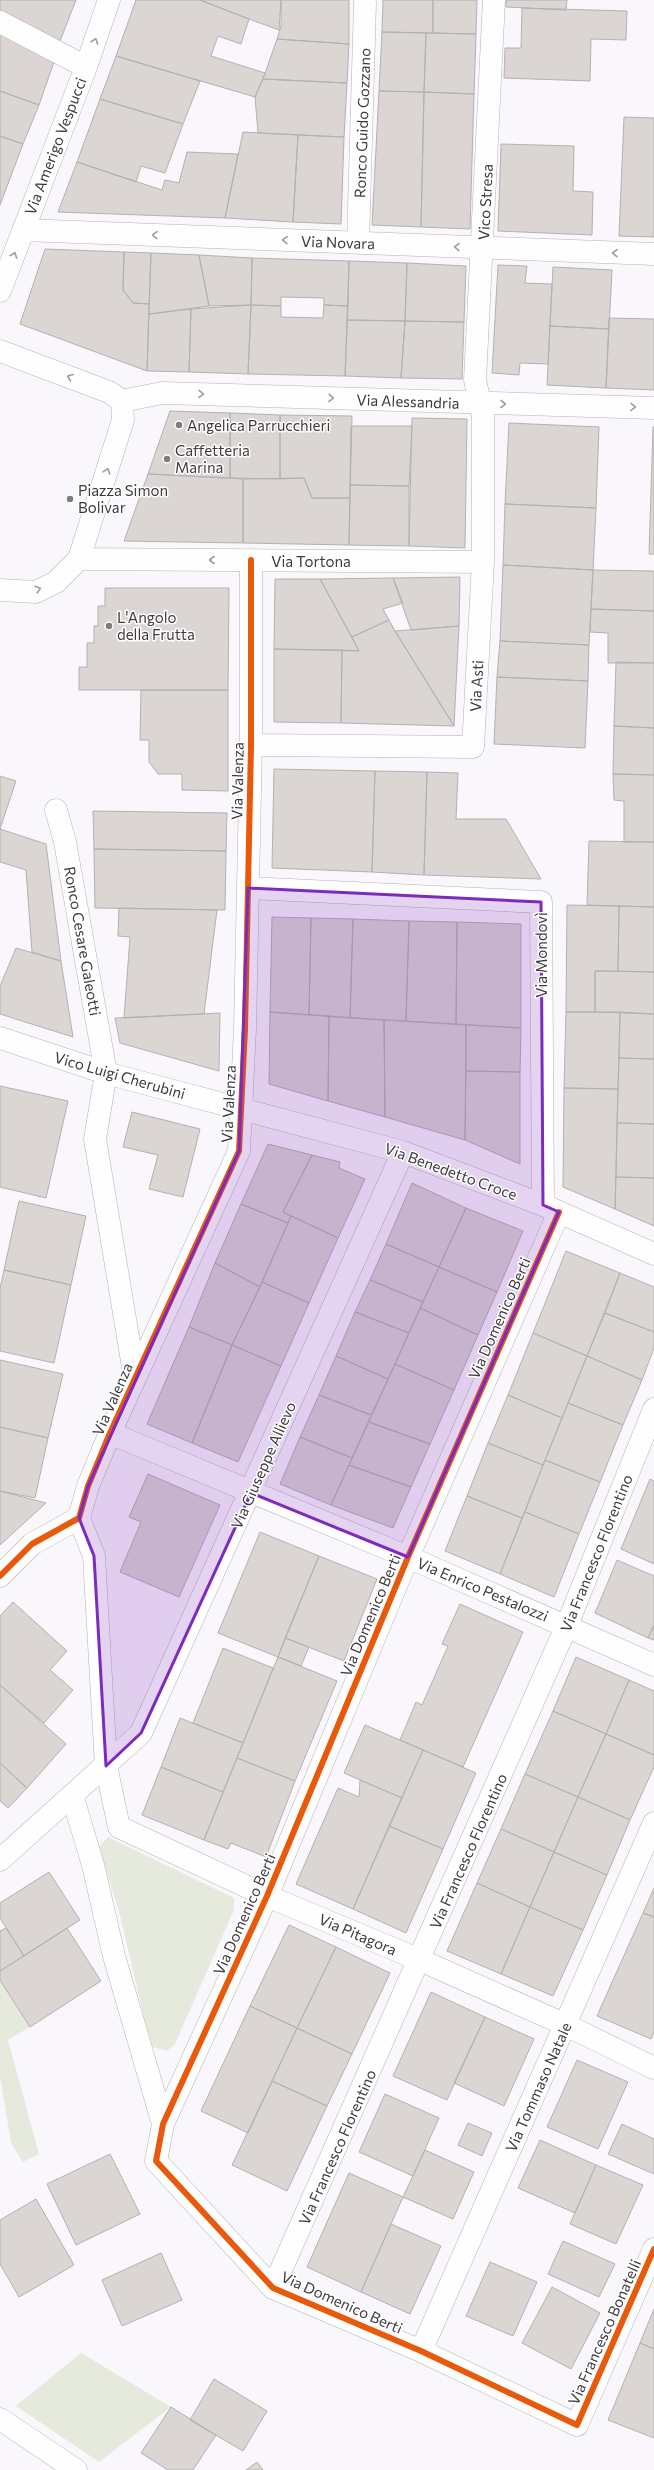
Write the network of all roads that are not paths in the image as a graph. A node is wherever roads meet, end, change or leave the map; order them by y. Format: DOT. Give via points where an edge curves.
graph roads {
  1 [pos="109,0"];
  2 [pos="494,0"];
  3 [pos="365,3"];
  4 [pos="0,22"];
  5 [pos="86,67"];
  6 [pos="23,230"];
  7 [pos="358,243"];
  8 [pos="483,248"];
  9 [pos="654,254"];
  10 [pos="0,291"];
  11 [pos="0,351"];
  12 [pos="122,401"];
  13 [pos="480,403"];
  14 [pos="654,408"];
  15 [pos="79,559"];
  16 [pos="251,560"];
  17 [pos="483,562"];
  18 [pos="0,590"];
  19 [pos="251,745"];
  20 [pos="56,810"];
  21 [pos="248,888"];
  22 [pos="0,1038"];
  23 [pos="106,1073"];
  24 [pos="241,1108"];
  25 [pos="403,1152"];
  26 [pos="551,1208"];
  27 [pos="654,1254"];
  28 [pos="135,1379"];
  29 [pos="654,1409"];
  30 [pos="110,1433"];
  31 [pos="251,1493"];
  32 [pos="79,1518"];
  33 [pos="408,1557"];
  34 [pos="0,1576"];
  35 [pos="567,1625"];
  36 [pos="654,1664"];
  37 [pos="106,1766"];
  38 [pos="72,1795"];
  39 [pos="654,1823"];
  40 [pos="0,1860"];
  41 [pos="267,1896"];
  42 [pos="420,1960"];
  43 [pos="566,2025"];
  44 [pos="654,2068"];
  45 [pos="164,2124"];
  46 [pos="654,2249"];
  47 [pos="273,2288"];
  48 [pos="421,2351"];
  49 [pos="0,2419"];
  50 [pos="577,2425"];
  51 [pos="76,2470"];
  5 -- 1 [label="street, Via Amerigo Vespucci, one-way"];
  2 -- 8 [label="street, Vico Stresa"];
  3 -- 7 [label="street, Ronco Guido Gozzano"];
  4 -- 5 [label="street"];
  5 -- 6 [label="street, Via Amerigo Vespucci"];
  7 -- 6 [label="street, Via Novara, one-way"];
  10 -- 6 [label="street, Via Amerigo Vespucci, one-way"];
  8 -- 7 [label="street, Via Novara, one-way"];
  9 -- 8 [label="street, Via Novara, one-way"];
  8 -- 13 [label="street, Vico Stresa" via="475,380"];
  12 -- 11 [label="street, one-way" via="109,392"];
  12 -- 13 [label="street, Via Alessandria, one-way" via="162,393"];
  15 -- 12 [label="street, one-way" via="123,420"];
  13 -- 14 [label="street, Via Alessandria, one-way"];
  13 -- 17 [label="street, Via Asti" via="483,417"];
  16 -- 15 [label="street, Via Tortona, one-way"];
  18 -- 15 [label="street, one-way" via="36,592 56,582"];
  16 -- 17 [label="street, Via Tortona"];
  16 -- 19 [label="street, Via Valenza"];
  17 -- 19 [label="street, Via Asti" via="473,747"];
  19 -- 21 [label="street, Via Valenza"];
  20 -- 23 [label="street, Ronco Cesare Galeotti" via="65,842"];
  21 -- 24 [label="street, Via Valenza"];
  21 -- 26 [label="street, Via Mondovì" via="541,902"];
  22 -- 23 [label="street, Vico Luigi Cherubini"];
  23 -- 24 [label="street, Vico Luigi Cherubini"];
  23 -- 28 [label="street, Ronco Cesare Galeotti" via="95,1140"];
  24 -- 25 [label="street, Via Benedetto Croce"];
  24 -- 28 [label="street, Via Valenza" via="239,1151"];
  25 -- 26 [label="street, Via Benedetto Croce"];
  25 -- 31 [label="street, Via Giuseppe Allievo"];
  26 -- 27 [label="street, Via Benedetto Croce"];
  26 -- 33 [label="street, Via Domenico Berti"];
  28 -- 30 [label="street, Via Valenza"];
  29 -- 35 [label="street, Via Francesco Florentino"];
  30 -- 31 [label="street, Via Enrico Pestalozzi"];
  30 -- 32 [label="street, Via Valenza" via="88,1486"];
  31 -- 33 [label="street, Via Enrico Pestalozzi"];
  31 -- 37 [label="street, Via Giuseppe Allievo" via="141,1733"];
  32 -- 34 [label="street" via="32,1544"];
  32 -- 37 [label="street" via="94,1556"];
  33 -- 35 [label="street, Via Enrico Pestalozzi"];
  33 -- 41 [label="street, Via Domenico Berti"];
  35 -- 36 [label="street, Via Enrico Pestalozzi"];
  35 -- 42 [label="street, Via Francesco Florentino"];
  37 -- 38 [label="street, Via Giuseppe Allievo"];
  37 -- 41 [label="street, Via Pitagora" via="119,1827"];
  38 -- 40 [label="street, Via Giuseppe Allievo"];
  38 -- 45 [label="street" via="93,1866 114,1956"];
  39 -- 43 [label="street, Via Tommaso Natale"];
  41 -- 42 [label="street, Via Pitagora"];
  41 -- 45 [label="street, Via Domenico Berti"];
  42 -- 43 [label="street, Via Pitagora"];
  42 -- 47 [label="street, Via Francesco Florentino"];
  43 -- 44 [label="street, Via Pitagora"];
  43 -- 48 [label="street, Via Tommaso Natale"];
  45 -- 47 [label="street, Via Domenico Berti" via="156,2161"];
  46 -- 50 [label="street, Via Francesco Bonatelli"];
  47 -- 48 [label="street, Via Domenico Berti"];
  48 -- 50 [label="street, Via Domenico Berti"];
  49 -- 51 [label="street"];
}
